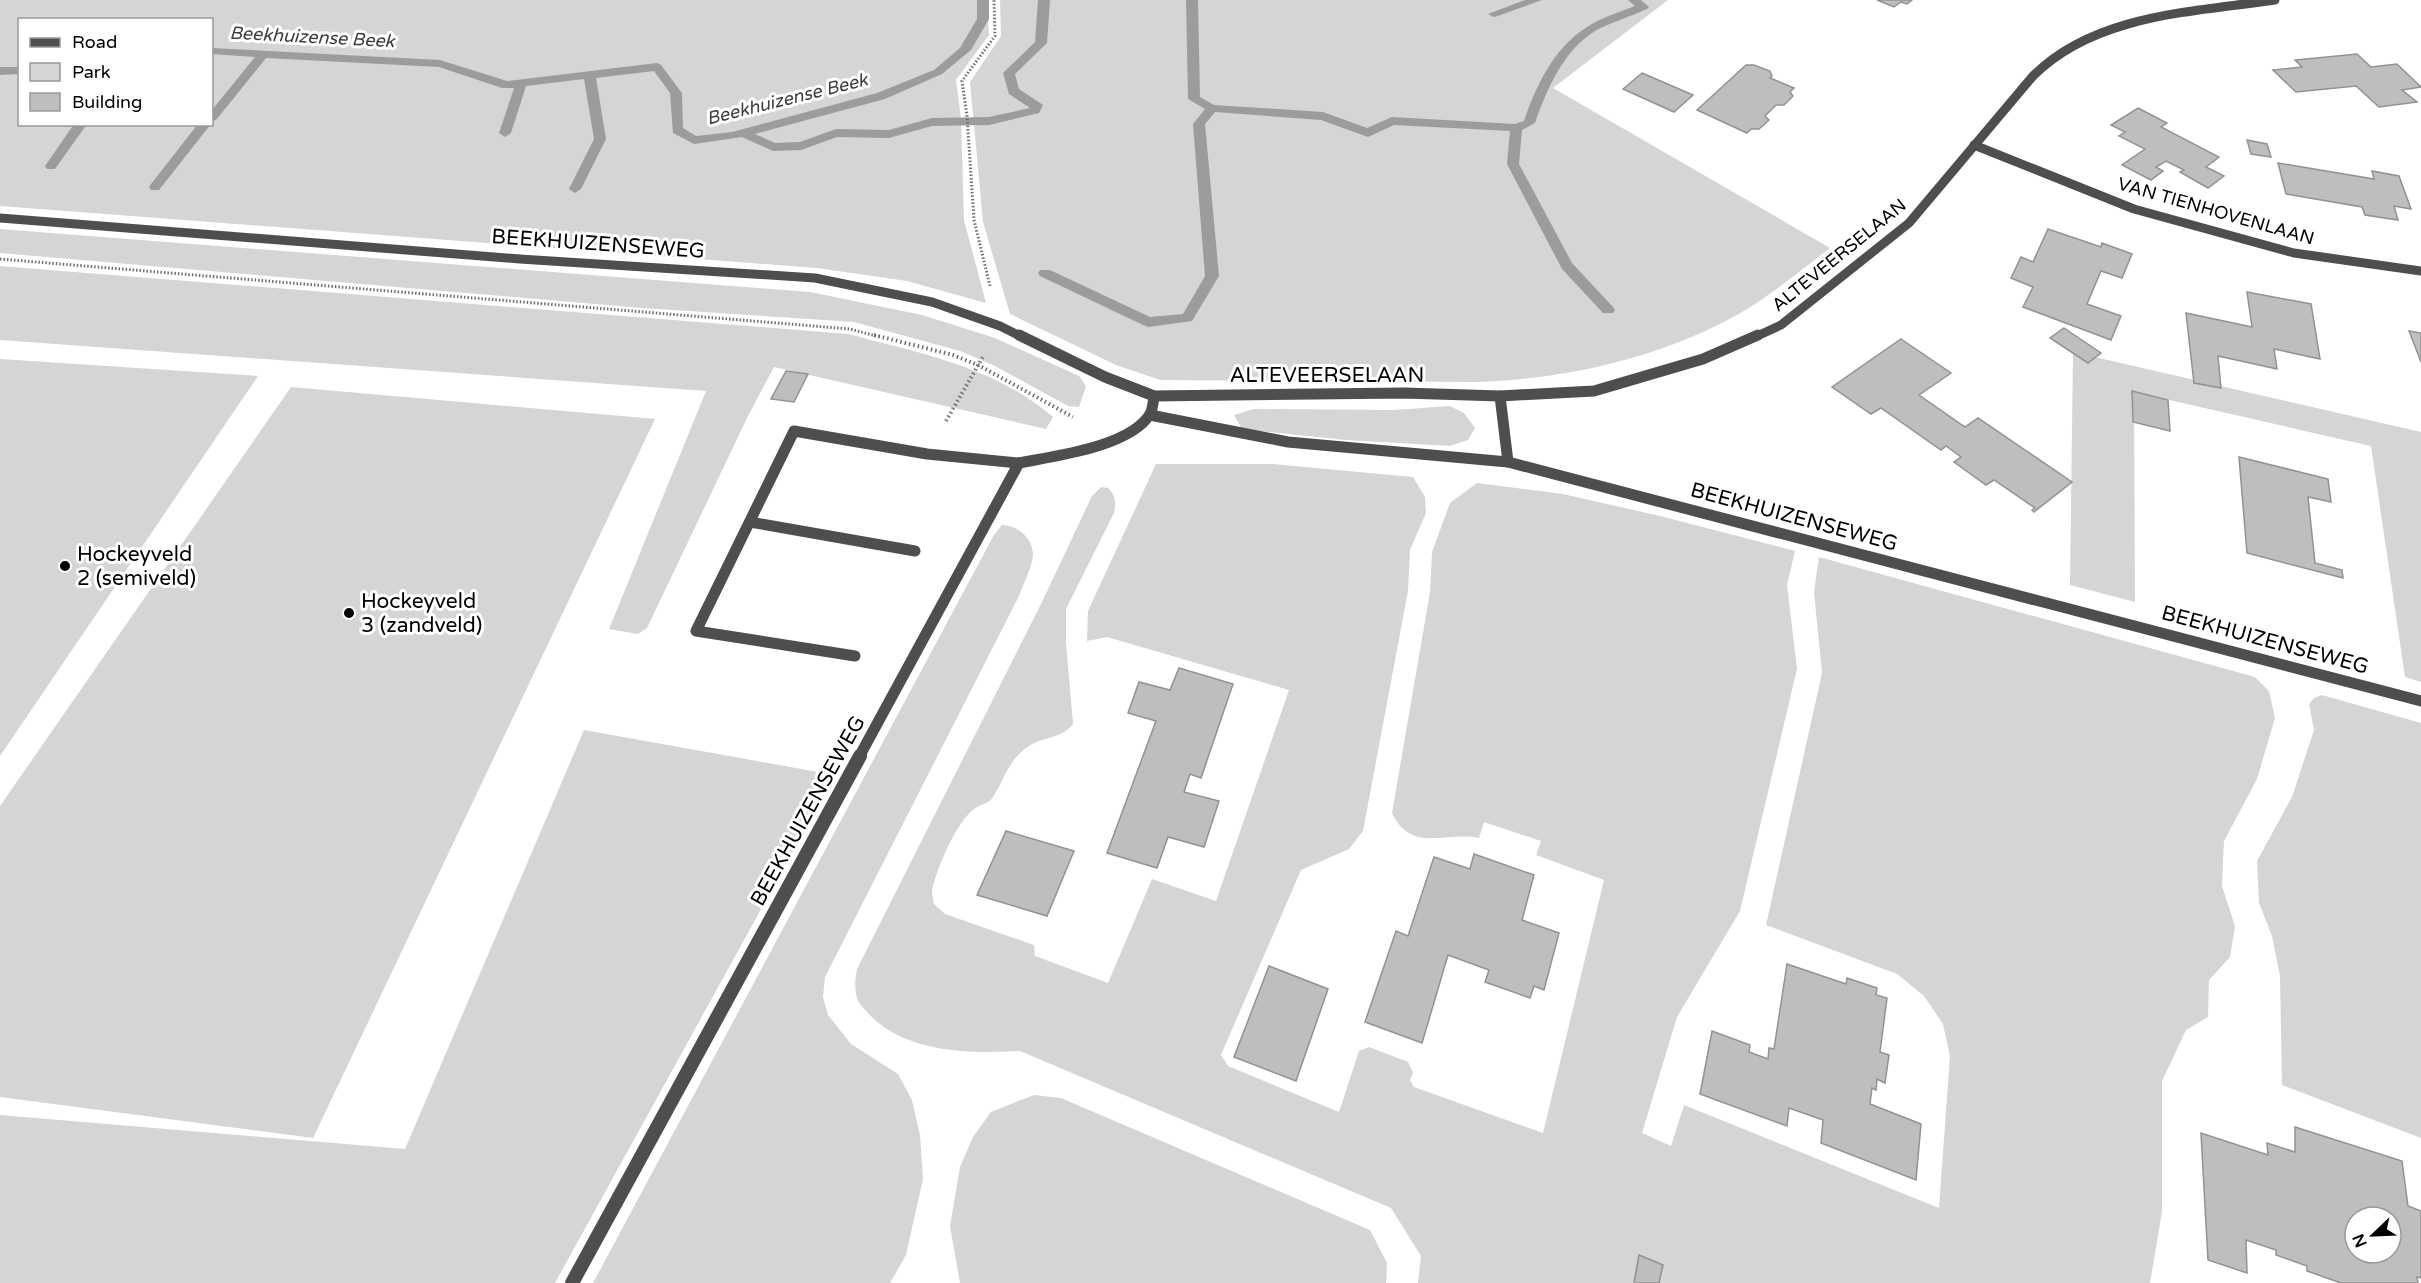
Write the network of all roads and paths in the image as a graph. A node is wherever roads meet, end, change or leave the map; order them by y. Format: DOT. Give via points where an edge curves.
graph roads {
  1 [pos="994,0"];
  2 [pos="2275,0"];
  3 [pos="1974,145"];
  4 [pos="0,218"];
  5 [pos="0,259"];
  6 [pos="2421,271"];
  7 [pos="1000,326"];
  8 [pos="978,365"];
  9 [pos="1154,396"];
  10 [pos="1500,396"];
  11 [pos="1150,414"];
  12 [pos="1075,418"];
  13 [pos="927,454"];
  14 [pos="1508,462"];
  15 [pos="1019,463"];
  16 [pos="750,522"];
  17 [pos="915,551"];
  18 [pos="855,657"];
  19 [pos="2421,701"];
  20 [pos="572,1283"];
  1 -- 7 [label="path" via="994,36 962,81 974,219"];
  2 -- 3 [label="street, ALTEVEERSELAAN" via="2145,21 2109,30 2082,43 2054,58 2033,76"];
  3 -- 6 [label="street, VAN TIENHOVENLAAN" via="2146,212 2294,253"];
  3 -- 10 [label="street, ALTEVEERSELAAN" via="1909,223 1781,325 1703,359 1594,391"];
  4 -- 7 [label="street, BEEKHUIZENSEWEG" via="814,278 932,302"];
  5 -- 8 [label="path" via="850,328"];
  7 -- 8 [label="path"];
  7 -- 9 [label="street, BEEKHUIZENSEWEG"];
  8 -- 12 [label="path"];
  8 -- 13 [label="path"];
  9 -- 10 [label="street, ALTEVEERSELAAN"];
  9 -- 11 [label="street"];
  10 -- 14 [label="street"];
  11 -- 14 [label="street, BEEKHUIZENSEWEG" via="1288,442"];
  11 -- 15 [label="street" via="1134,430 1090,449"];
  13 -- 15 [label="street"];
  13 -- 16 [label="street" via="794,431"];
  14 -- 19 [label="street, BEEKHUIZENSEWEG"];
  15 -- 20 [label="street, BEEKHUIZENSEWEG"];
  16 -- 17 [label="street"];
  16 -- 18 [label="street" via="696,631"];
}
